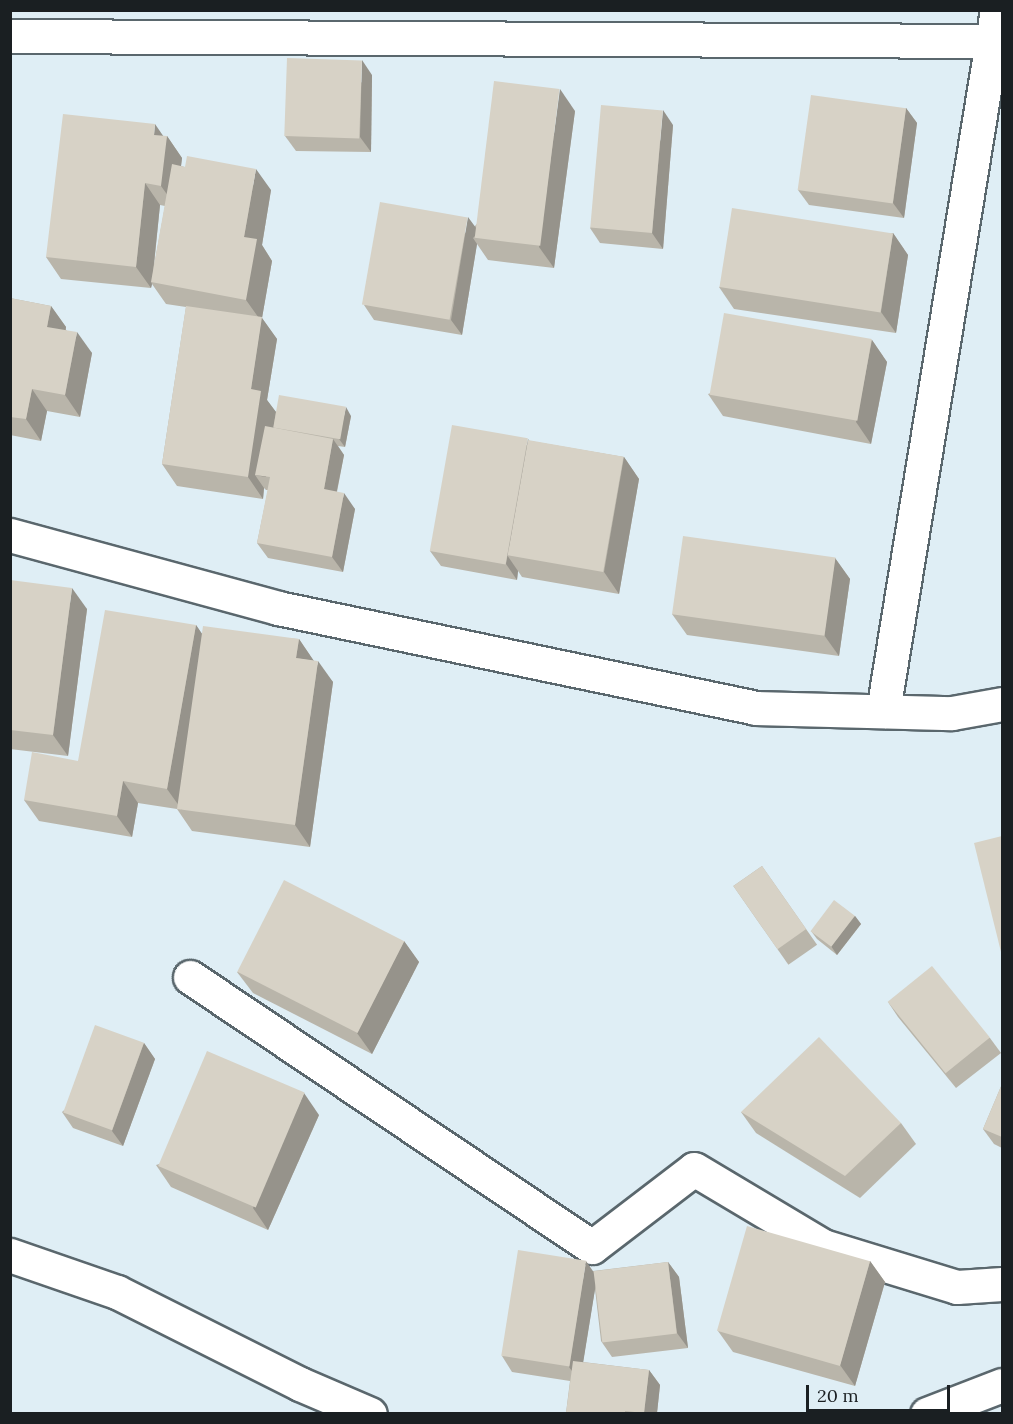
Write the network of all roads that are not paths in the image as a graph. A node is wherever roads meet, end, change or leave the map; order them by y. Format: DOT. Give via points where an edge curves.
graph roads {
  1 [pos="995,26"];
  2 [pos="10,36"];
  3 [pos="10,536"];
  4 [pos="1002,705"];
  5 [pos="883,711"];
  6 [pos="190,977"];
  7 [pos="10,1255"];
  8 [pos="1002,1284"];
  9 [pos="1002,1385"];
  10 [pos="370,1413"];
  11 [pos="927,1413"];
  1 -- 2 [label="street"];
  1 -- 5 [label="street"];
  3 -- 5 [label="street" via="278,608 755,708"];
  4 -- 5 [label="street" via="952,712"];
  6 -- 8 [label="street" via="592,1247 694,1169 823,1246 957,1287"];
  7 -- 10 [label="street" via="117,1292 300,1384"];
  9 -- 11 [label="street"];
}
